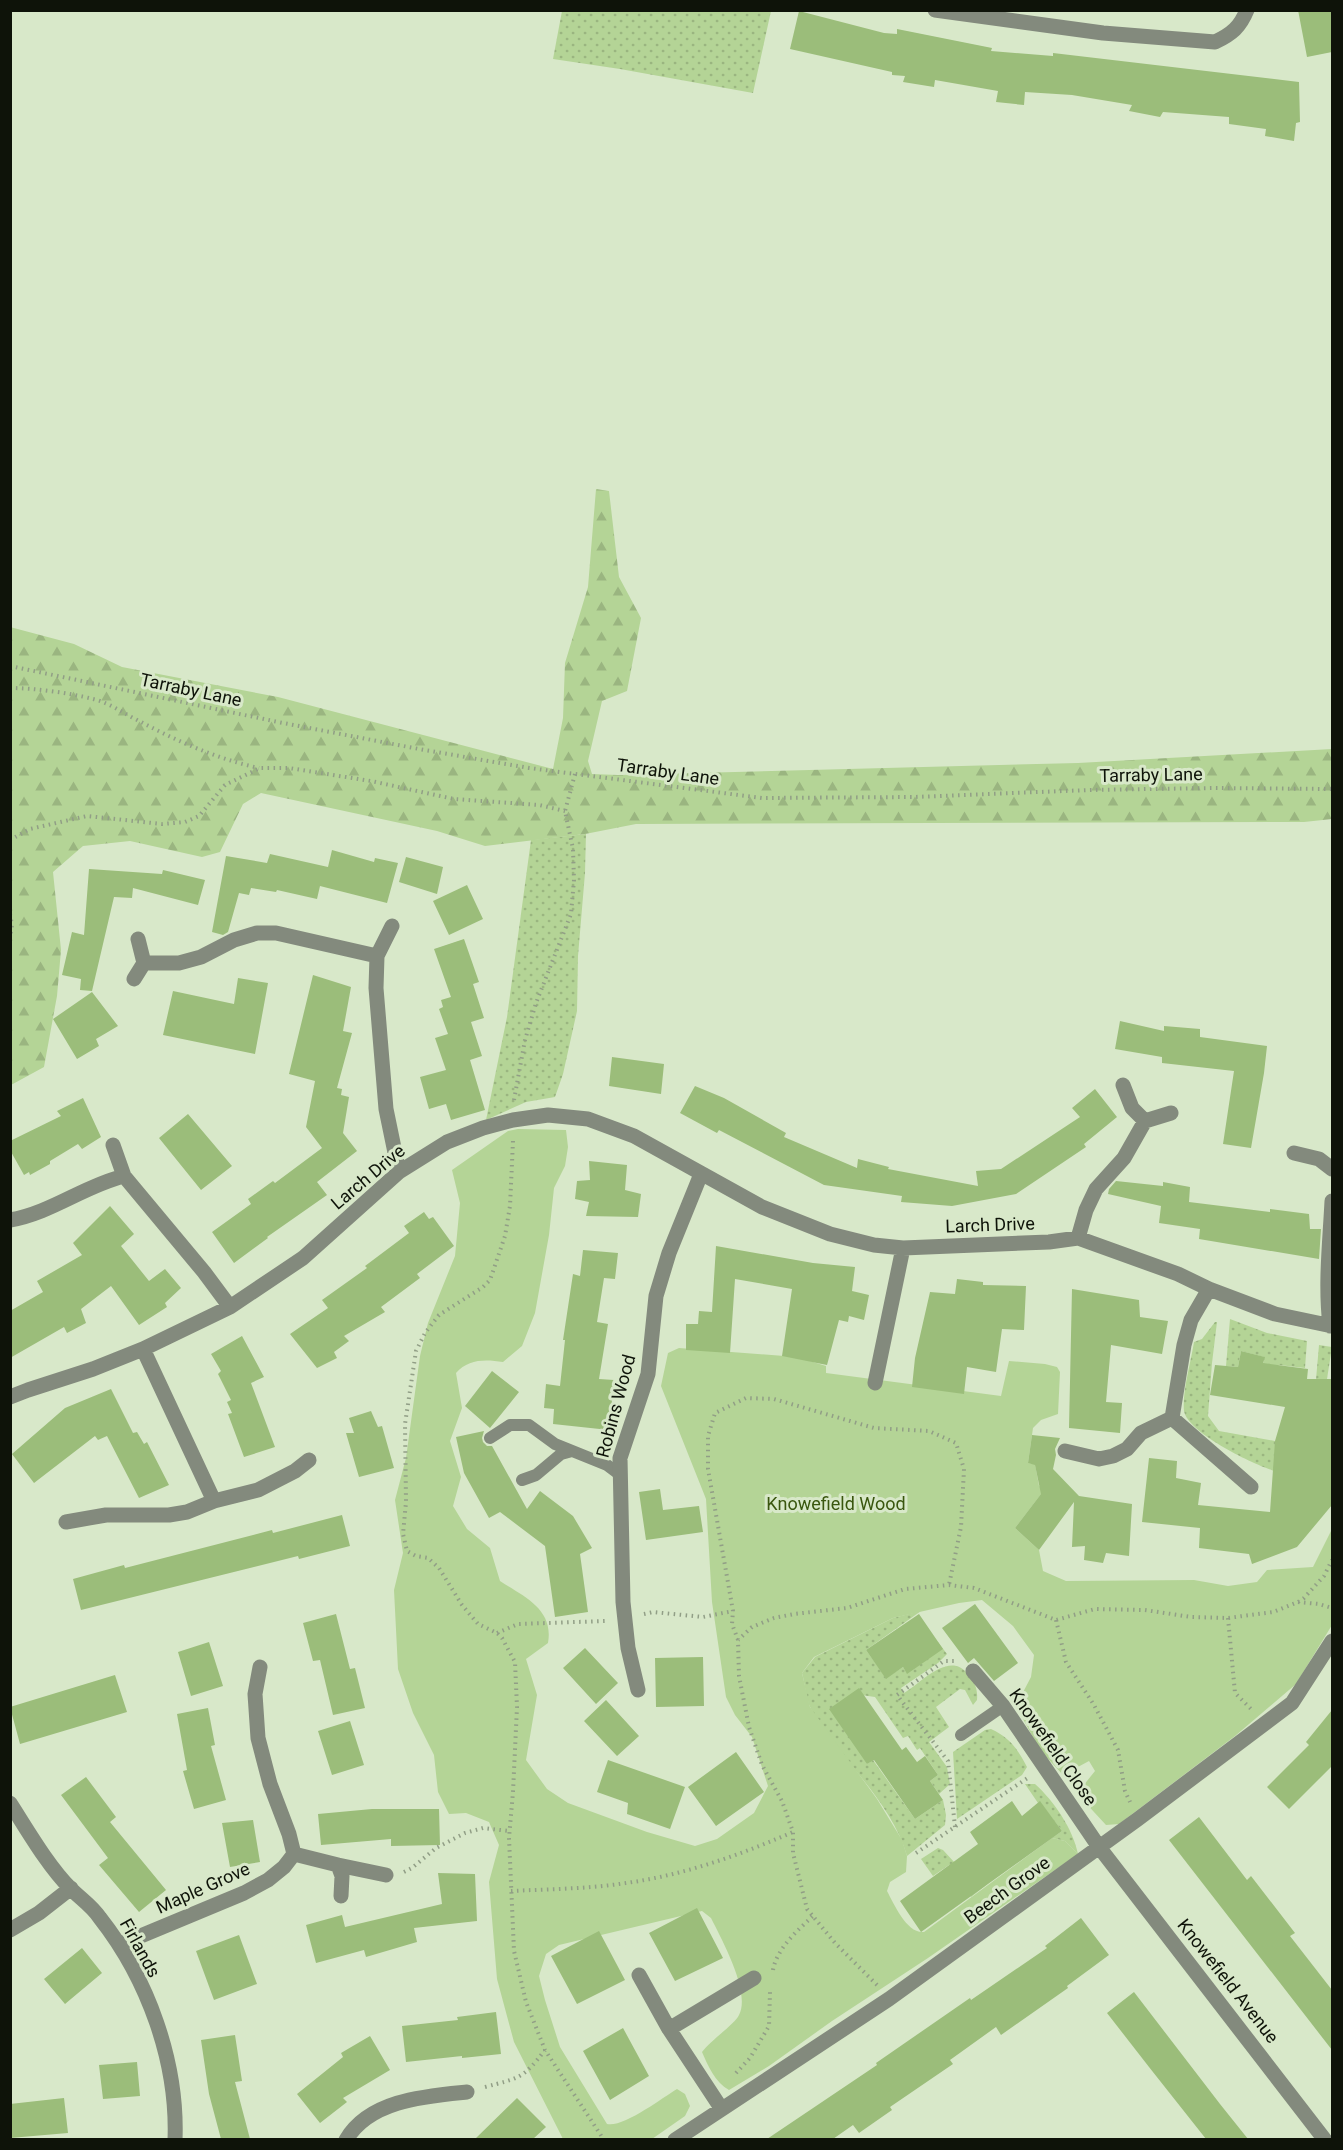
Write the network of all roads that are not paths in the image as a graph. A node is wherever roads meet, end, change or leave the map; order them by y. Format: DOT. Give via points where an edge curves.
graph roads {
  1 [pos="935,10"];
  2 [pos="1247,10"];
  3 [pos="392,926"];
  4 [pos="138,939"];
  5 [pos="377,956"];
  6 [pos="144,963"];
  7 [pos="134,979"];
  8 [pos="1123,1085"];
  9 [pos="1171,1113"];
  10 [pos="1145,1121"];
  11 [pos="113,1145"];
  12 [pos="1294,1153"];
  13 [pos="1332,1169"];
  14 [pos="399,1172"];
  15 [pos="701,1174"];
  16 [pos="124,1176"];
  17 [pos="1332,1201"];
  18 [pos="10,1220"];
  19 [pos="1078,1238"];
  20 [pos="903,1248"];
  21 [pos="1209,1289"];
  22 [pos="230,1307"];
  23 [pos="1331,1326"];
  24 [pos="143,1349"];
  25 [pos="875,1383"];
  26 [pos="10,1397"];
  27 [pos="1172,1418"];
  28 [pos="490,1438"];
  29 [pos="572,1451"];
  30 [pos="1065,1452"];
  31 [pos="309,1460"];
  32 [pos="619,1474"];
  33 [pos="522,1480"];
  34 [pos="1251,1486"];
  35 [pos="214,1501"];
  36 [pos="66,1522"];
  37 [pos="1332,1641"];
  38 [pos="260,1667"];
  39 [pos="973,1671"];
  40 [pos="638,1690"];
  41 [pos="1003,1706"];
  42 [pos="960,1735"];
  43 [pos="10,1803"];
  44 [pos="1099,1847"];
  45 [pos="294,1854"];
  46 [pos="338,1865"];
  47 [pos="386,1875"];
  48 [pos="71,1888"];
  49 [pos="341,1896"];
  50 [pos="10,1930"];
  51 [pos="119,1945"];
  52 [pos="639,1975"];
  53 [pos="754,1978"];
  54 [pos="669,2029"];
  55 [pos="467,2092"];
  56 [pos="721,2108"];
  57 [pos="175,2139"];
  58 [pos="346,2139"];
  59 [pos="675,2139"];
  60 [pos="1325,2139"];
  1 -- 2 [label="street" via="1103,33 1215,42 1240,26"];
  3 -- 5 [label="street"];
  4 -- 6 [label="street"];
  5 -- 6 [label="street" via="276,933 257,933 179,963"];
  5 -- 14 [label="street" via="376,1014 386,1109"];
  6 -- 7 [label="street"];
  8 -- 10 [label="street" via="1132,1108"];
  9 -- 10 [label="street"];
  10 -- 19 [label="street" via="1124,1158 1096,1189"];
  11 -- 16 [label="street"];
  12 -- 13 [label="street" via="1319,1159"];
  14 -- 15 [label="street, Larch Drive" via="447,1142 483,1128 548,1115 588,1119 634,1136"];
  14 -- 22 [label="street, Larch Drive" via="303,1258"];
  15 -- 20 [label="street, Larch Drive" via="762,1207 830,1234"];
  15 -- 32 [label="street, Robins Wood" via="656,1296 648,1374 620,1458"];
  16 -- 18 [label="street" via="106,1180 47,1209"];
  16 -- 22 [label="street"];
  17 -- 23 [label="street, Larch Drive" via="1327,1304"];
  19 -- 20 [label="street, Larch Drive"];
  19 -- 21 [label="street, Larch Drive"];
  20 -- 25 [label="street"];
  21 -- 23 [label="street, Larch Drive" via="1275,1314"];
  21 -- 27 [label="street" via="1191,1320"];
  22 -- 24 [label="street, Larch Drive"];
  24 -- 26 [label="street, Larch Drive"];
  24 -- 35 [label="street"];
  27 -- 30 [label="street" via="1141,1433 1127,1449 1113,1456 1099,1460"];
  27 -- 34 [label="street"];
  28 -- 29 [label="lane" via="510,1425 529,1425"];
  29 -- 32 [label="lane"];
  29 -- 33 [label="lane"];
  31 -- 35 [label="street" via="258,1490"];
  32 -- 40 [label="street, Robins Wood" via="623,1602"];
  35 -- 36 [label="street" via="170,1515 106,1515"];
  37 -- 44 [label="street, Beech Grove" via="1292,1703"];
  38 -- 45 [label="street" via="255,1694 258,1738"];
  39 -- 41 [label="street, Knowefield Close"];
  41 -- 42 [label="lane"];
  41 -- 44 [label="street, Knowefield Close"];
  43 -- 48 [label="street, Firlands" via="34,1842"];
  44 -- 56 [label="street, Beech Grove" via="889,1999"];
  44 -- 60 [label="street, Knowefield Avenue"];
  45 -- 46 [label="street"];
  45 -- 51 [label="street, Maple Grove" via="268,1880 244,1893"];
  46 -- 47 [label="street"];
  46 -- 49 [label="street"];
  48 -- 50 [label="street"];
  48 -- 51 [label="street, Firlands" via="88,1902"];
  51 -- 57 [label="street, Firlands" via="156,2020 165,2051 176,2115"];
  52 -- 54 [label="street"];
  53 -- 54 [label="street"];
  54 -- 56 [label="street"];
  55 -- 58 [label="street" via="425,2096 381,2109 352,2128"];
  56 -- 59 [label="street, Beech Grove"];
}
